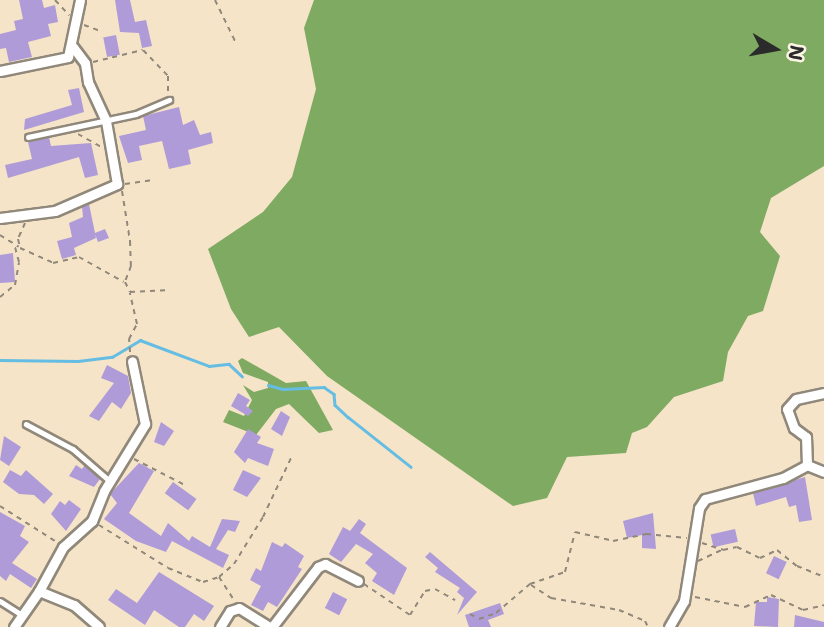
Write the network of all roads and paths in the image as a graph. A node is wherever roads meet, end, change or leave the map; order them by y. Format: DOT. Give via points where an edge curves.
graph roads {
  1 [pos="80,0"];
  2 [pos="215,0"];
  3 [pos="235,41"];
  4 [pos="74,47"];
  5 [pos="85,63"];
  6 [pos="0,71"];
  7 [pos="169,100"];
  8 [pos="106,121"];
  9 [pos="67,129"];
  10 [pos="28,137"];
  11 [pos="108,150"];
  12 [pos="155,180"];
  13 [pos="117,184"];
  14 [pos="31,216"];
  15 [pos="0,218"];
  16 [pos="0,235"];
  17 [pos="15,247"];
  18 [pos="20,247"];
  19 [pos="125,282"];
  20 [pos="170,290"];
  21 [pos="130,292"];
  22 [pos="0,297"];
  23 [pos="132,361"];
  24 [pos="824,393"];
  25 [pos="26,424"];
  26 [pos="126,456"];
  27 [pos="292,456"];
  28 [pos="807,465"];
  29 [pos="824,472"];
  30 [pos="110,481"];
  31 [pos="187,486"];
  32 [pos="0,506"];
  33 [pos="92,521"];
  34 [pos="694,538"];
  35 [pos="63,547"];
  36 [pos="723,550"];
  37 [pos="690,565"];
  38 [pos="824,577"];
  39 [pos="219,578"];
  40 [pos="358,582"];
  41 [pos="530,584"];
  42 [pos="38,591"];
  43 [pos="456,600"];
  44 [pos="0,601"];
  45 [pos="684,601"];
  46 [pos="824,605"];
  47 [pos="239,608"];
  48 [pos="470,614"];
  49 [pos="22,615"];
  50 [pos="14,627"];
  51 [pos="99,627"];
  52 [pos="220,627"];
  53 [pos="271,627"];
  54 [pos="648,627"];
  55 [pos="669,627"];
  1 -- 4 [label="street"];
  2 -- 3 [label="path"];
  4 -- 5 [label="street"];
  4 -- 6 [label="street" via="68,57"];
  5 -- 7 [label="path" via="143,50 168,76"];
  5 -- 8 [label="street" via="88,82"];
  7 -- 8 [label="lane"];
  8 -- 9 [label="lane"];
  8 -- 11 [label="street"];
  9 -- 10 [label="lane"];
  9 -- 11 [label="path"];
  11 -- 13 [label="street"];
  12 -- 13 [label="path"];
  13 -- 14 [label="street" via="55,211"];
  13 -- 19 [label="path" via="124,194 130,241 131,266"];
  14 -- 15 [label="street"];
  14 -- 18 [label="path" via="18,239"];
  16 -- 17 [label="path"];
  17 -- 18 [label="path"];
  17 -- 22 [label="path" via="19,262 15,285"];
  18 -- 19 [label="path" via="53,262 79,257"];
  19 -- 21 [label="path"];
  20 -- 21 [label="path"];
  21 -- 23 [label="path" via="137,324 129,339"];
  23 -- 26 [label="street" via="145,424"];
  24 -- 28 [label="street" via="796,399 787,410 794,428 806,437"];
  25 -- 30 [label="lane" via="73,449"];
  26 -- 30 [label="street"];
  26 -- 31 [label="path"];
  27 -- 39 [label="path" via="263,517 234,564"];
  28 -- 29 [label="street"];
  28 -- 34 [label="street" via="783,478 705,499"];
  30 -- 33 [label="street"];
  32 -- 35 [label="path"];
  33 -- 35 [label="street"];
  33 -- 39 [label="path" via="168,568 203,582"];
  34 -- 36 [label="path"];
  34 -- 37 [label="street"];
  34 -- 41 [label="path" via="646,534 612,541 575,532 565,572"];
  35 -- 42 [label="street"];
  36 -- 37 [label="path"];
  36 -- 38 [label="path" via="737,547 760,558 777,550 797,566"];
  37 -- 45 [label="street"];
  39 -- 47 [label="path"];
  40 -- 43 [label="path" via="410,615 425,591 435,589"];
  40 -- 53 [label="street" via="325,564 318,567"];
  41 -- 48 [label="path" via="496,613 479,619"];
  41 -- 54 [label="path" via="551,598 619,610 645,621"];
  42 -- 49 [label="street"];
  42 -- 51 [label="street" via="74,606"];
  44 -- 49 [label="lane"];
  45 -- 46 [label="path" via="694,597 746,607 771,595 803,610"];
  45 -- 55 [label="street"];
  47 -- 52 [label="street" via="230,611"];
  47 -- 53 [label="street"];
  49 -- 50 [label="street"];
}
